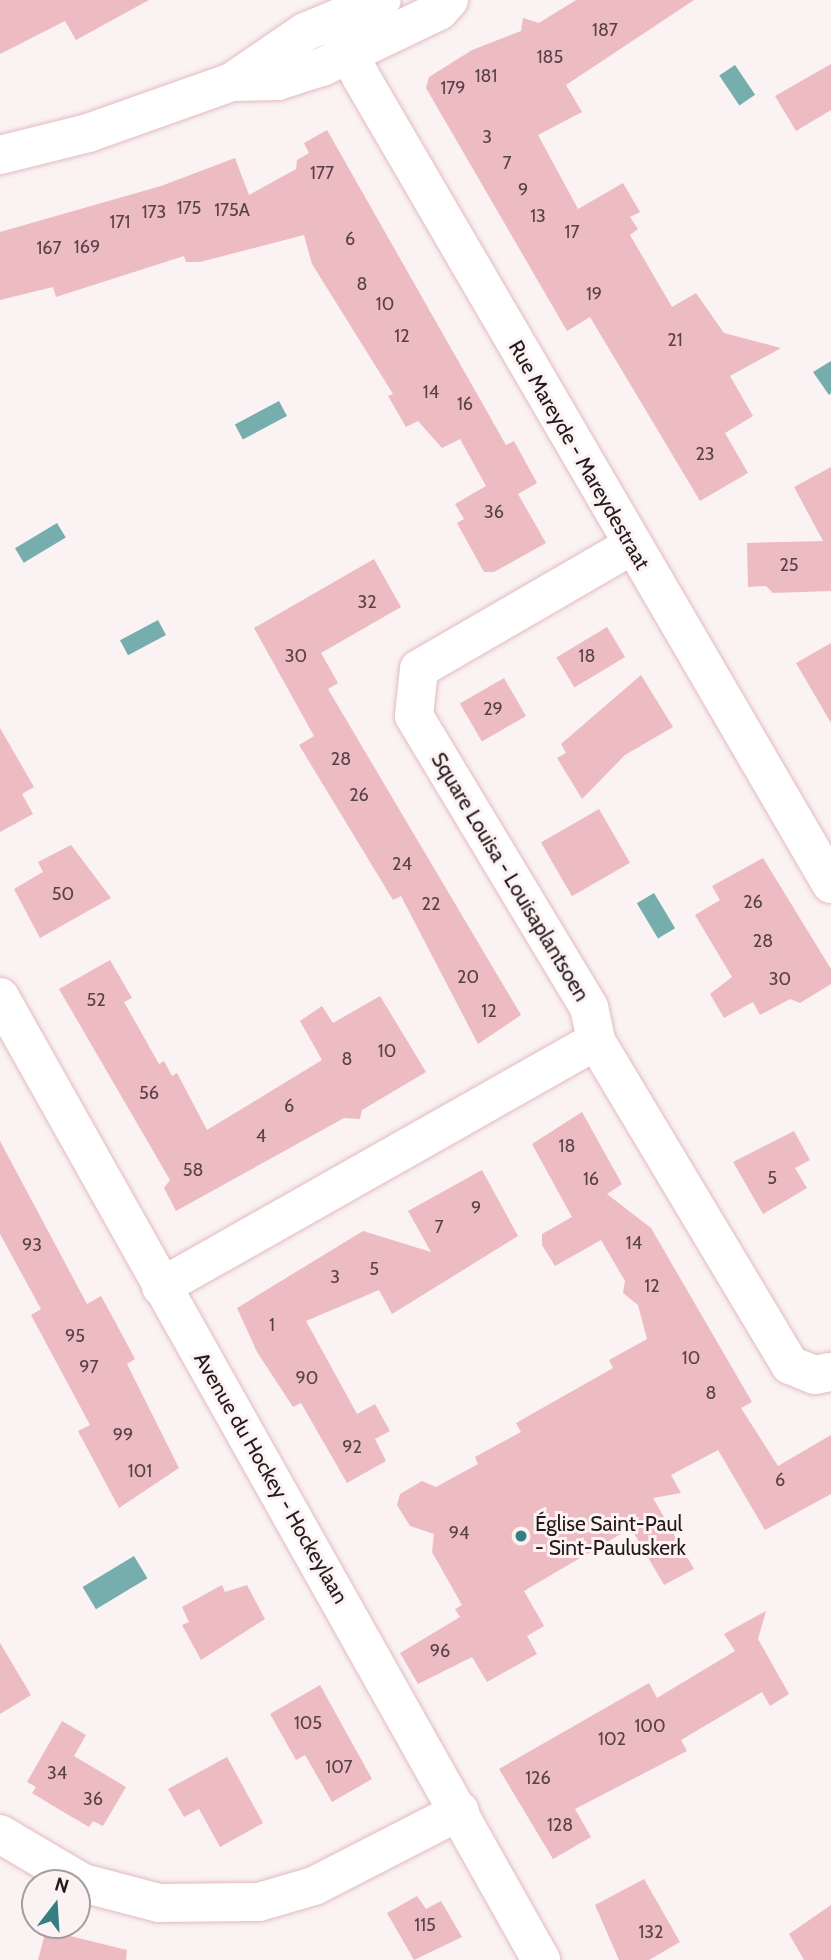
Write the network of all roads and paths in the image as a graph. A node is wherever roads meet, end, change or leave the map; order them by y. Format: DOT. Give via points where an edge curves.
graph roads {
  1 [pos="382,0"];
  2 [pos="449,0"];
  3 [pos="334,21"];
  4 [pos="351,55"];
  5 [pos="232,82"];
  6 [pos="0,155"];
  7 [pos="631,546"];
  8 [pos="831,884"];
  9 [pos="0,997"];
  10 [pos="596,1041"];
  11 [pos="162,1287"];
  12 [pos="831,1372"];
  13 [pos="460,1811"];
  14 [pos="0,1834"];
  15 [pos="541,1960"];
  1 -- 3 [label="street"];
  2 -- 4 [label="street"];
  3 -- 4 [label="street, Rue Mareyde - Mareydestraat"];
  3 -- 5 [label="street" via="271,51"];
  4 -- 5 [label="street" via="278,81"];
  4 -- 7 [label="street, Rue Mareyde - Mareydestraat"];
  5 -- 6 [label="street" via="88,133"];
  7 -- 8 [label="street, Rue Mareyde - Mareydestraat"];
  7 -- 10 [label="street, Square Louisa - Louisaplantsoen" via="419,669 412,691 414,716 589,1007"];
  9 -- 11 [label="street, Avenue du Hockey - Hockeylaan"];
  10 -- 11 [label="street"];
  10 -- 12 [label="street, Square Louisa - Louisaplantsoen" via="790,1365 815,1375"];
  11 -- 13 [label="street, Avenue du Hockey - Hockeylaan"];
  13 -- 14 [label="street" via="314,1886 259,1902 159,1903 83,1883"];
  13 -- 15 [label="street, Avenue du Hockey - Hockeylaan"];
}
